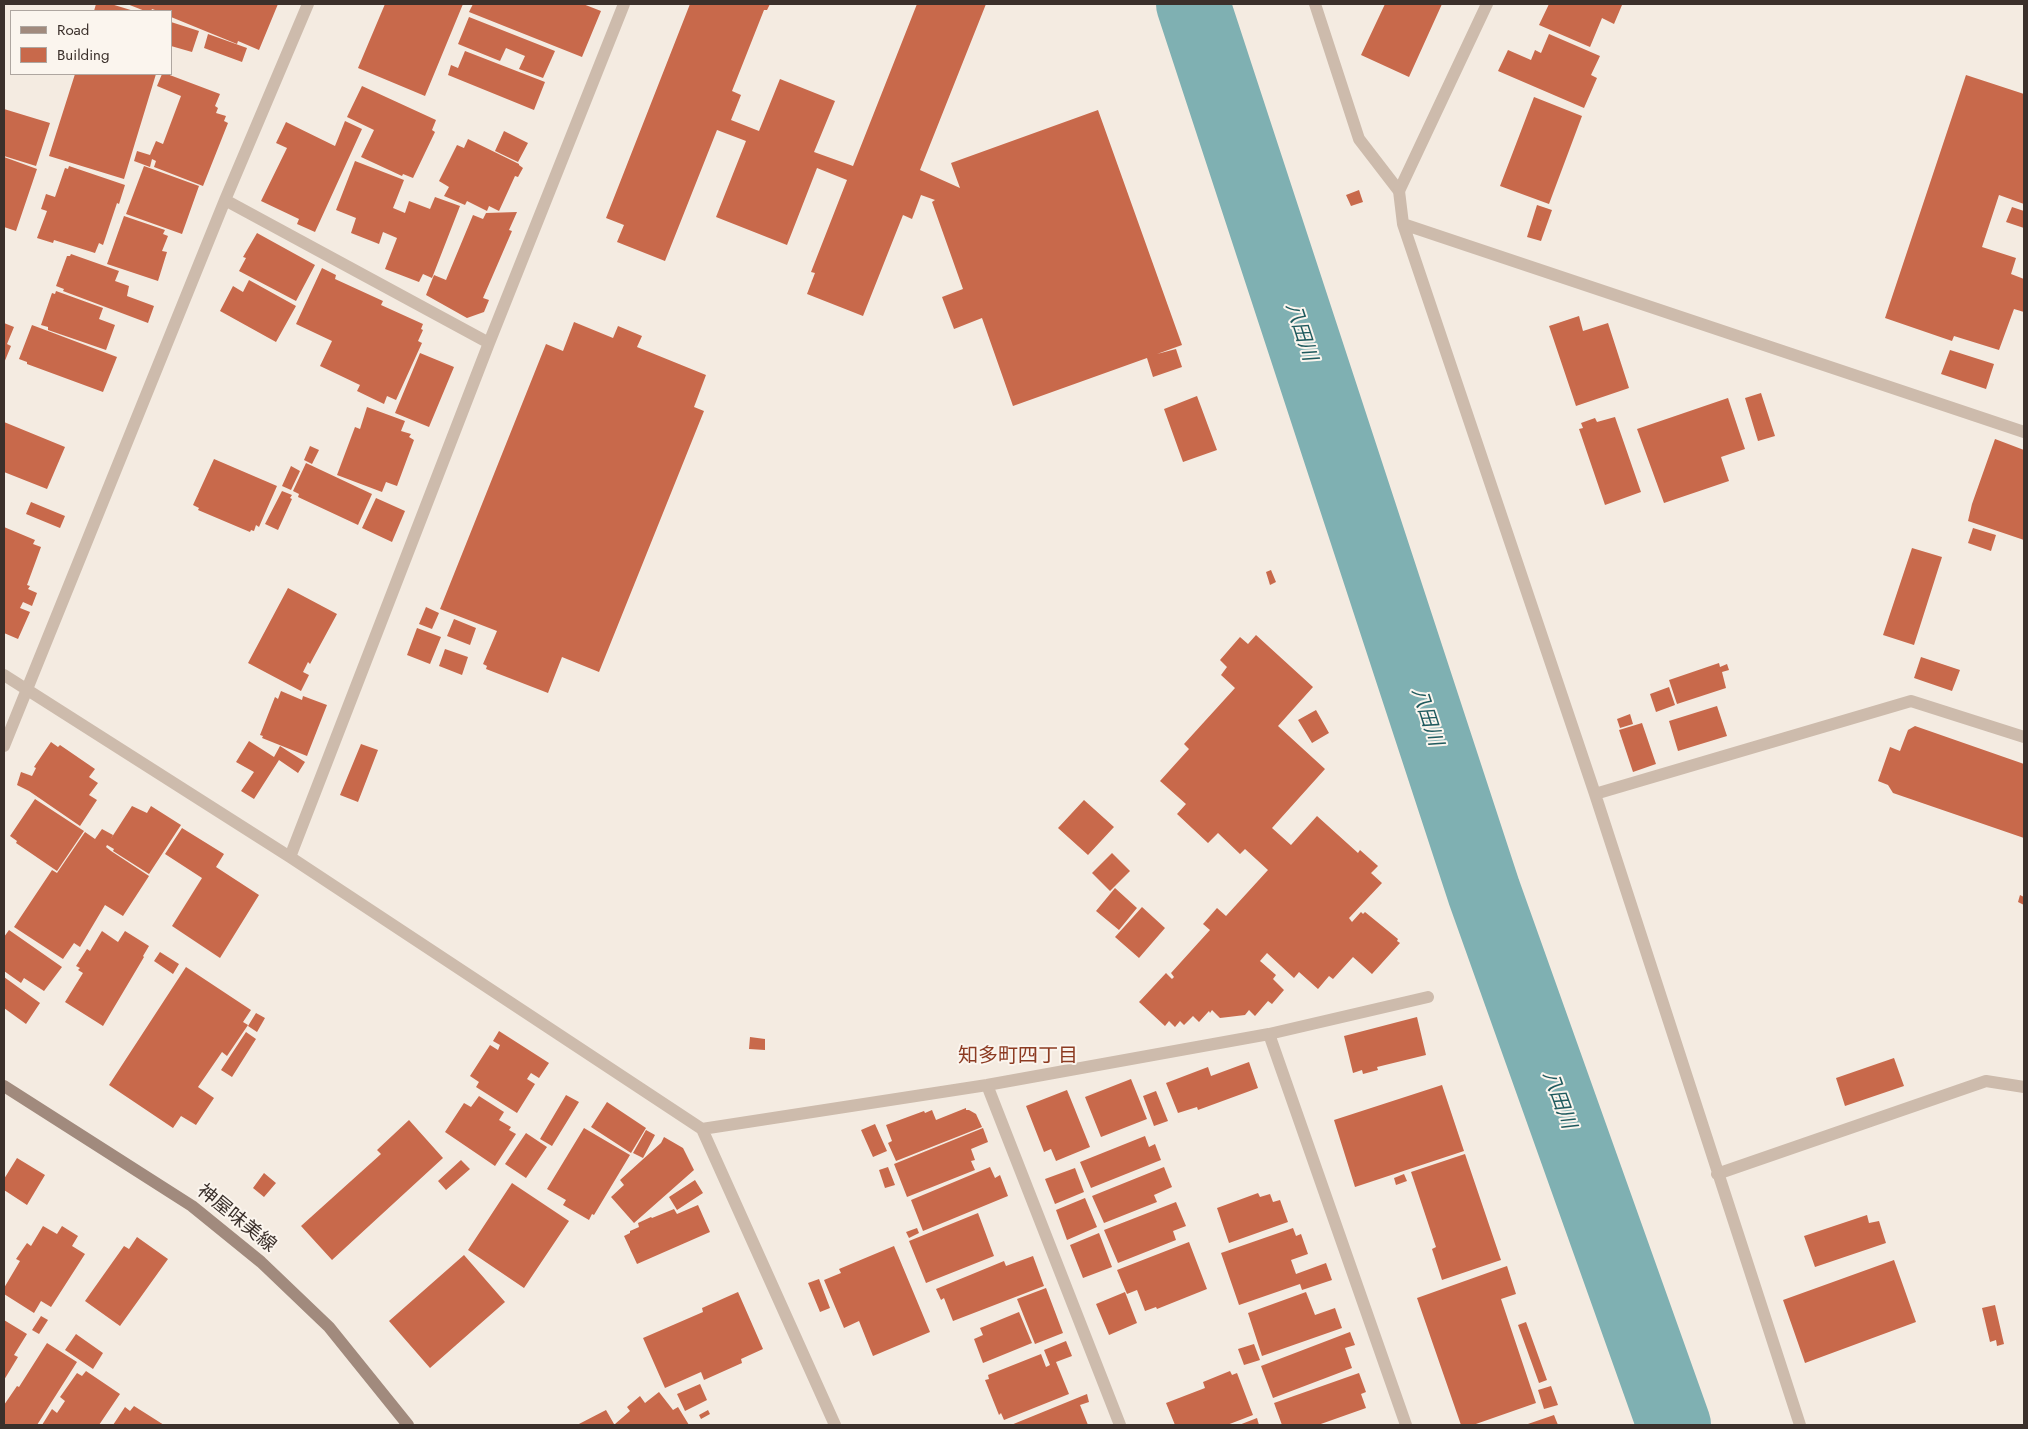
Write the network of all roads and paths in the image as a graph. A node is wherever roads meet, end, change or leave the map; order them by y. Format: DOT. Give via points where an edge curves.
graph roads {
  1 [pos="308,4"];
  2 [pos="624,4"];
  3 [pos="1315,4"];
  4 [pos="1487,4"];
  5 [pos="1399,190"];
  6 [pos="225,200"];
  7 [pos="1404,224"];
  8 [pos="489,343"];
  9 [pos="2024,432"];
  10 [pos="4,675"];
  11 [pos="27,690"];
  12 [pos="2024,737"];
  13 [pos="4,746"];
  14 [pos="1595,794"];
  15 [pos="290,857"];
  16 [pos="1428,997"];
  17 [pos="1269,1034"];
  18 [pos="987,1085"];
  19 [pos="4,1086"];
  20 [pos="2024,1088"];
  21 [pos="702,1129"];
  22 [pos="1717,1174"];
  23 [pos="408,1425"];
  24 [pos="835,1425"];
  25 [pos="1120,1425"];
  26 [pos="1406,1425"];
  27 [pos="1800,1425"];
  1 -- 6 [label="street"];
  2 -- 8 [label="street"];
  3 -- 5 [label="street" via="1359,139"];
  4 -- 5 [label="street"];
  5 -- 7 [label="street"];
  6 -- 8 [label="street"];
  6 -- 11 [label="street"];
  7 -- 9 [label="street"];
  7 -- 14 [label="street"];
  8 -- 15 [label="street"];
  10 -- 11 [label="street"];
  11 -- 13 [label="street"];
  11 -- 15 [label="street"];
  12 -- 14 [label="street" via="1911,701"];
  14 -- 22 [label="street"];
  15 -- 21 [label="street"];
  16 -- 17 [label="street"];
  17 -- 18 [label="street"];
  17 -- 26 [label="street"];
  18 -- 21 [label="street"];
  18 -- 25 [label="street"];
  19 -- 23 [label="main road, 神屋味美線" via="192,1206 261,1262 329,1327"];
  20 -- 22 [label="street" via="1986,1081"];
  21 -- 24 [label="street"];
  22 -- 27 [label="street"];
}
